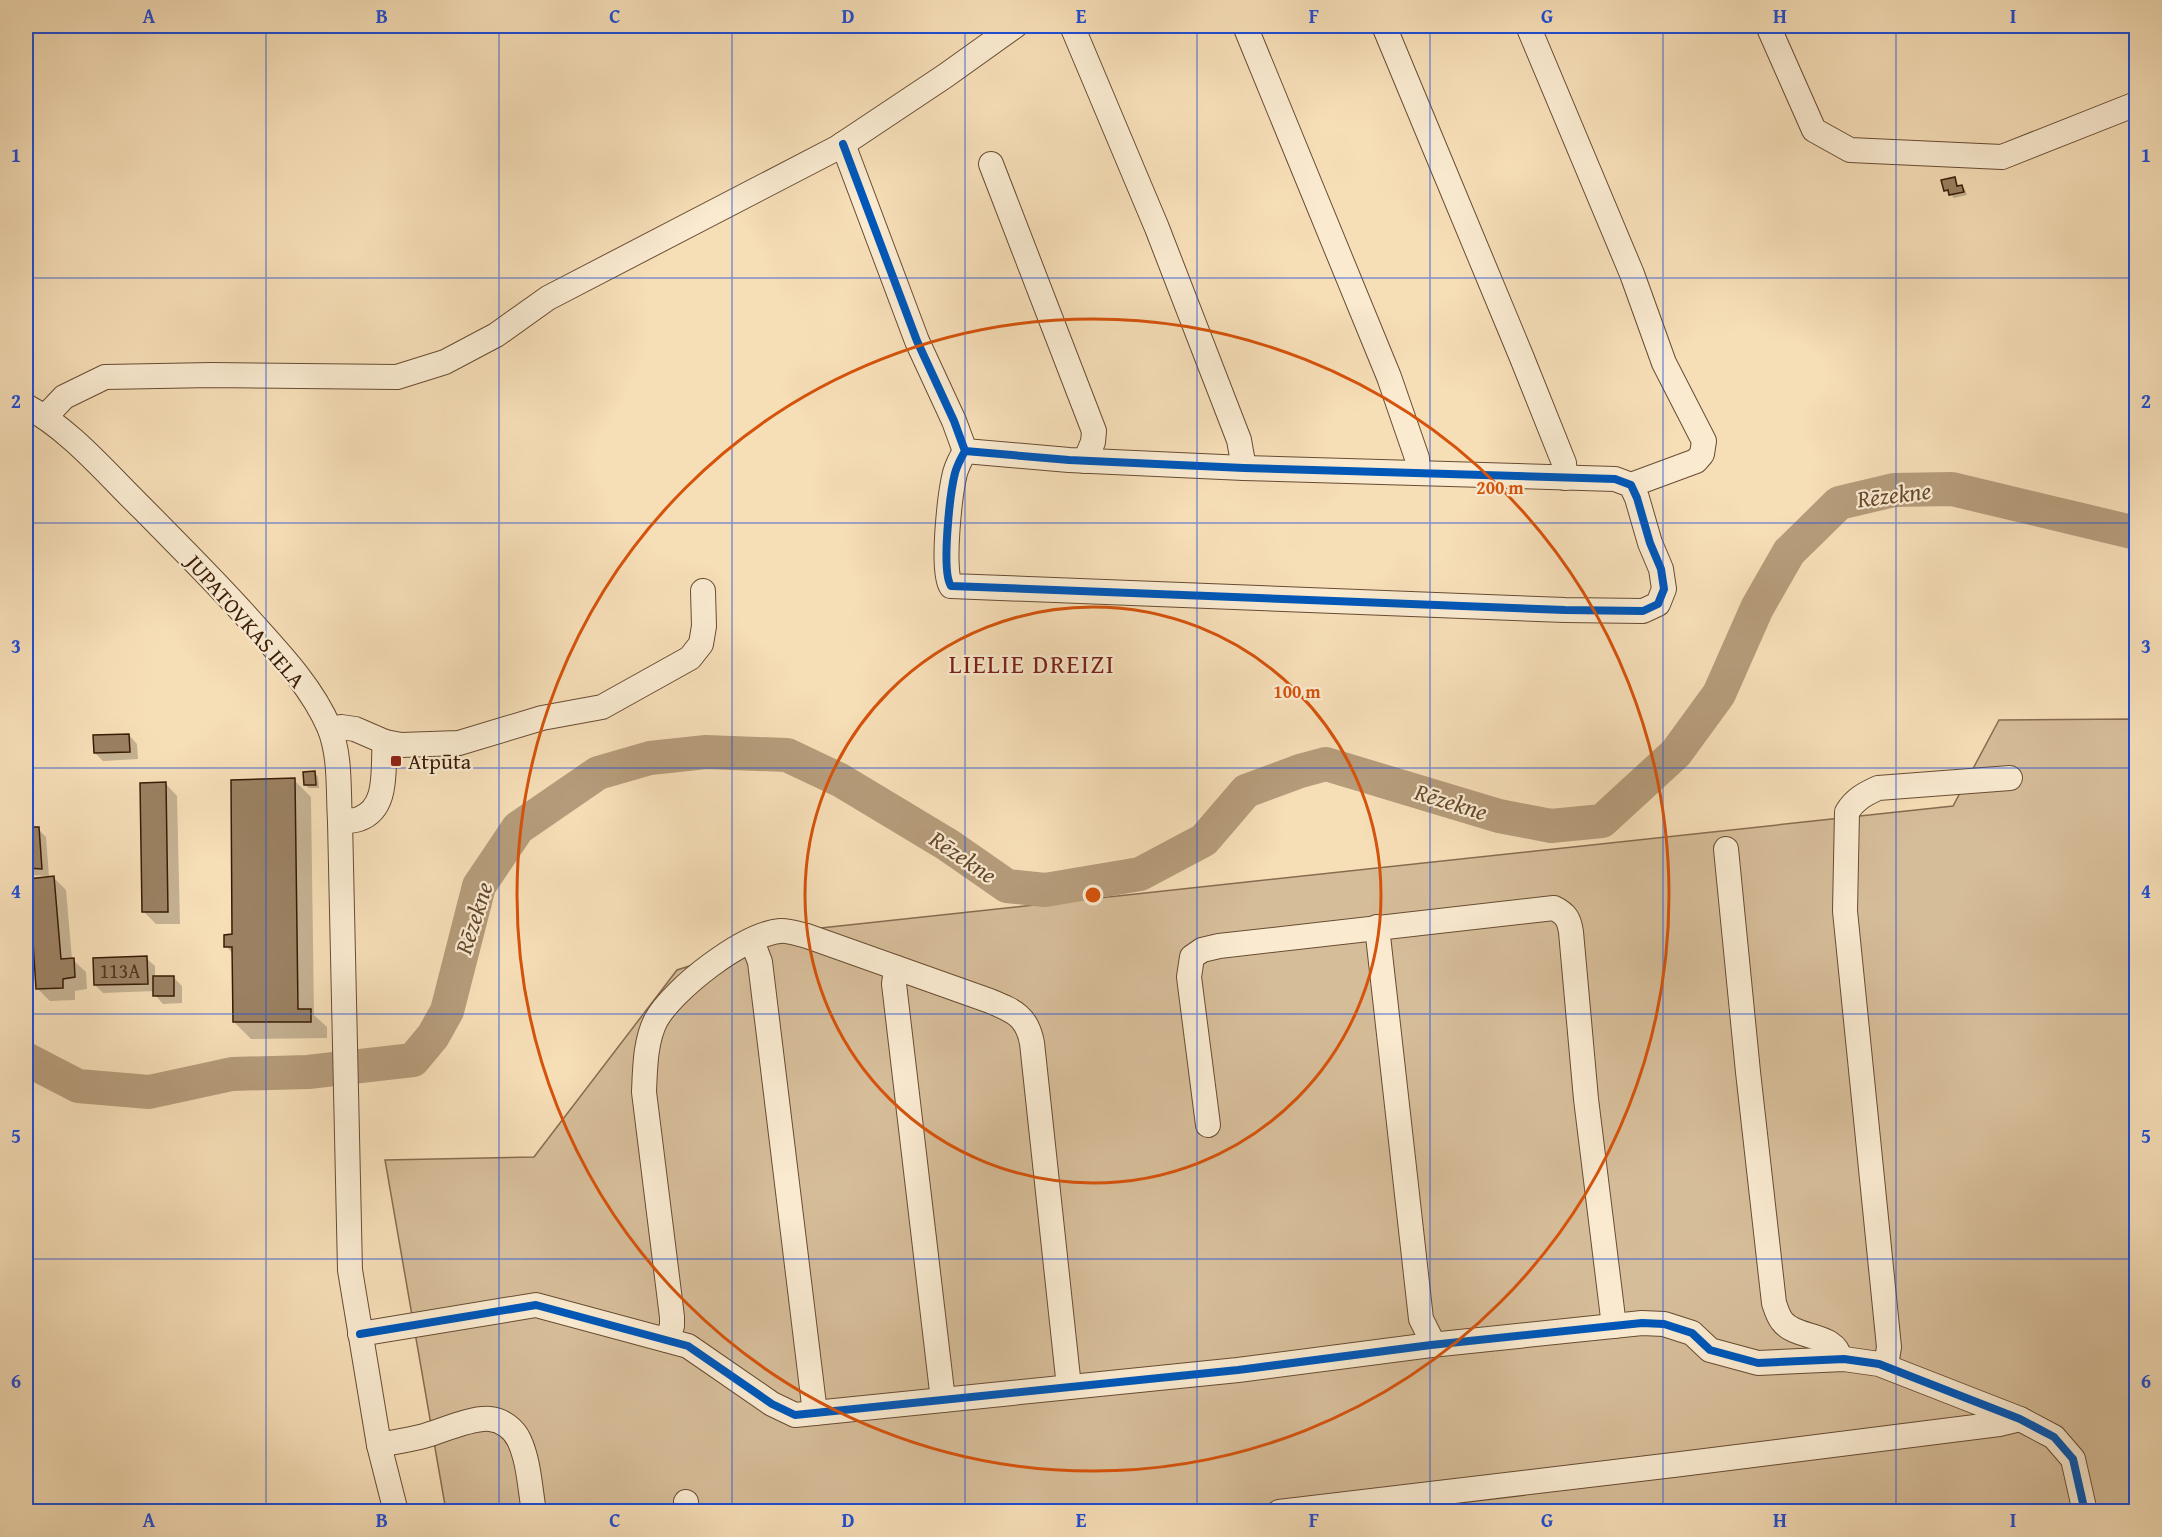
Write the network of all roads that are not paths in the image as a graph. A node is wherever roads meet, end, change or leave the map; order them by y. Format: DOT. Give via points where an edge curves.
graph roads {
  1 [pos="1015,26"];
  2 [pos="1072,26"];
  3 [pos="1245,26"];
  4 [pos="1384,26"];
  5 [pos="1528,26"];
  6 [pos="1768,26"];
  7 [pos="2136,104"];
  8 [pos="843,144"];
  9 [pos="991,164"];
  10 [pos="36,411"];
  11 [pos="964,451"];
  12 [pos="1085,461"];
  13 [pos="1244,468"];
  14 [pos="1418,473"];
  15 [pos="1565,478"];
  16 [pos="1631,485"];
  17 [pos="703,591"];
  18 [pos="330,729"];
  19 [pos="385,742"];
  20 [pos="2010,778"];
  21 [pos="340,821"];
  22 [pos="1726,849"];
  23 [pos="1377,927"];
  24 [pos="752,941"];
  25 [pos="896,968"];
  26 [pos="1208,1125"];
  27 [pos="1614,1326"];
  28 [pos="360,1334"];
  29 [pos="667,1340"];
  30 [pos="1431,1345"];
  31 [pos="1840,1359"];
  32 [pos="1886,1366"];
  33 [pos="1069,1387"];
  34 [pos="943,1400"];
  35 [pos="815,1413"];
  36 [pos="2020,1419"];
  37 [pos="379,1445"];
  38 [pos="396,1512"];
  39 [pos="534,1512"];
  40 [pos="1279,1512"];
  41 [pos="2085,1512"];
  1 -- 8 [label="street"];
  2 -- 13 [label="street" via="1157,228 1239,440"];
  3 -- 14 [label="street" via="1389,377 1417,458"];
  4 -- 15 [label="street" via="1522,358 1564,463"];
  5 -- 16 [label="street" via="1632,274 1664,363 1704,441 1696,461"];
  6 -- 7 [label="street" via="1814,130 1850,150 2002,157"];
  8 -- 10 [label="street" via="548,298 496,335 445,362 396,377 105,377"];
  8 -- 11 [label="street" via="917,341"];
  9 -- 12 [label="street" via="1094,431"];
  10 -- 18 [label="street, JUPATOVKAS IELA" via="97,464 219,585 301,680"];
  11 -- 12 [label="street"];
  11 -- 16 [label="street" via="955,472 947,547 947,581 951,586 1643,611 1658,604 1664,589"];
  12 -- 13 [label="street"];
  13 -- 14 [label="street"];
  14 -- 15 [label="street"];
  15 -- 16 [label="street" via="1615,479"];
  17 -- 19 [label="street" via="703,635 690,658 602,707 542,718 459,743"];
  18 -- 19 [label="street" via="355,729"];
  18 -- 21 [label="street, JUPATOVKAS IELA" via="336,750"];
  19 -- 21 [label="street" via="385,776 376,804 358,820"];
  20 -- 32 [label="street" via="1878,788 1852,803 1847,812 1845,911 1889,1347"];
  21 -- 28 [label="street, JUPATOVKAS IELA" via="350,1270"];
  22 -- 31 [label="street" via="1774,1303 1782,1322 1790,1329 1833,1345"];
  23 -- 26 [label="street" via="1219,946 1192,957 1189,977"];
  23 -- 27 [label="street" via="1554,908 1569,919"];
  23 -- 30 [label="street" via="1421,1319"];
  24 -- 25 [label="street" via="782,931"];
  24 -- 29 [label="street" via="699,974 672,999 655,1021 650,1040 644,1092 672,1317"];
  24 -- 35 [label="street" via="760,962"];
  25 -- 33 [label="street" via="1013,1011 1030,1030"];
  25 -- 34 [label="street" via="894,984"];
  27 -- 30 [label="street"];
  27 -- 31 [label="street" via="1664,1324 1692,1333 1710,1350 1758,1363"];
  28 -- 29 [label="street" via="536,1305"];
  28 -- 37 [label="street, JUPATOVKAS IELA"];
  29 -- 35 [label="street" via="688,1346 772,1404 795,1415"];
  30 -- 33 [label="street"];
  31 -- 32 [label="street"];
  32 -- 36 [label="street"];
  33 -- 34 [label="street"];
  34 -- 35 [label="street"];
  36 -- 40 [label="street"];
  36 -- 41 [label="street" via="2054,1437 2073,1459"];
  37 -- 38 [label="street, JUPATOVKAS IELA"];
  37 -- 39 [label="street" via="478,1420 501,1422 519,1439"];
}
